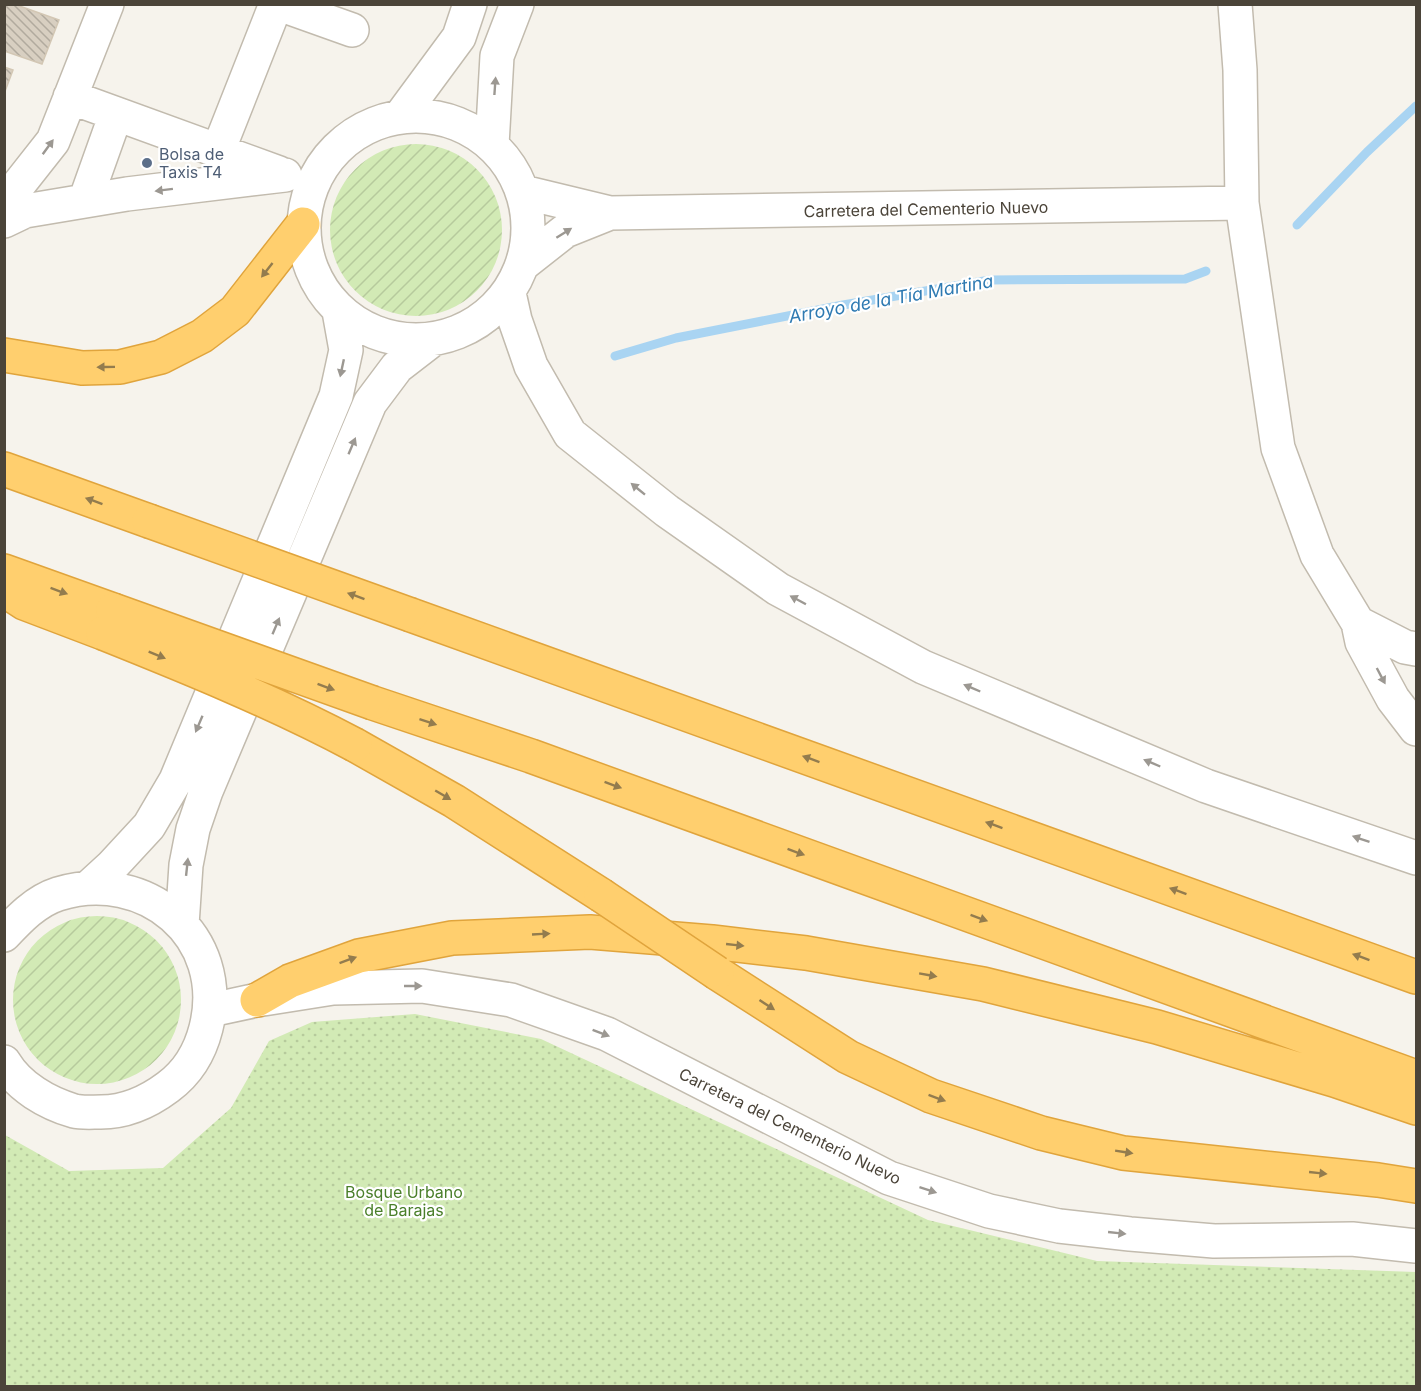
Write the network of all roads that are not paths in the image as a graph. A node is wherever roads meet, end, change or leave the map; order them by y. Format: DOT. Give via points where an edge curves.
graph roads {
  1 [pos="106,4"];
  2 [pos="277,4"];
  3 [pos="470,4"];
  4 [pos="517,4"];
  5 [pos="1235,4"];
  6 [pos="352,30"];
  7 [pos="70,97"];
  8 [pos="116,114"];
  9 [pos="400,117"];
  10 [pos="492,145"];
  11 [pos="218,151"];
  12 [pos="298,179"];
  13 [pos="230,182"];
  14 [pos="524,192"];
  15 [pos="85,201"];
  16 [pos="1242,204"];
  17 [pos="8,207"];
  18 [pos="610,213"];
  19 [pos="303,224"];
  20 [pos="524,264"];
  21 [pos="509,293"];
  22 [pos="339,311"];
  23 [pos="432,340"];
  24 [pos="4,355"];
  25 [pos="4,469"];
  26 [pos="4,571"];
  27 [pos="4,590"];
  28 [pos="108,621"];
  29 [pos="1358,623"];
  30 [pos="1416,649"];
  31 [pos="1416,729"];
  32 [pos="1416,858"];
  33 [pos="88,888"];
  34 [pos="182,925"];
  35 [pos="4,935"];
  36 [pos="1416,977"];
  37 [pos="257,1000"];
  38 [pos="211,1010"];
  39 [pos="4,1062"];
  40 [pos="1416,1077"];
  41 [pos="1416,1108"];
  42 [pos="1416,1186"];
  43 [pos="1416,1246"];
  1 -- 7 [label="street"];
  2 -- 6 [label="street"];
  2 -- 11 [label="street"];
  3 -- 9 [label="street" via="459,37"];
  10 -- 4 [label="street, one-way" via="497,56"];
  5 -- 16 [label="street"];
  7 -- 8 [label="street"];
  17 -- 7 [label="street, one-way" via="53,141"];
  8 -- 11 [label="street"];
  8 -- 15 [label="street"];
  9 -- 10 [label="street" via="449,120"];
  9 -- 12 [label="street" via="364,129"];
  10 -- 14 [label="street" via="511,166"];
  11 -- 12 [label="street"];
  11 -- 13 [label="street"];
  12 -- 13 [label="street"];
  12 -- 19 [label="street" via="306,203"];
  13 -- 15 [label="street, one-way"];
  14 -- 18 [label="street, Carretera del Cementerio Nuevo"];
  14 -- 20 [label="street" via="529,240"];
  15 -- 17 [label="street" via="25,211"];
  16 -- 18 [label="street, Carretera del Cementerio Nuevo"];
  16 -- 29 [label="street" via="1278,448 1317,555"];
  20 -- 18 [label="street, Carretera del Cementerio Nuevo, one-way" via="565,231"];
  19 -- 22 [label="street" via="307,256 319,286"];
  19 -- 24 [label="highway, one-way" via="235,311 202,336 161,357 120,367 82,368"];
  20 -- 21 [label="street"];
  21 -- 23 [label="street" via="488,316 461,332"];
  32 -- 21 [label="street, one-way" via="1206,786 923,667 778,589 667,511 570,434 531,366"];
  22 -- 23 [label="street" via="366,330 398,340"];
  22 -- 33 [label="street, one-way" via="346,350 336,396 176,780 148,826"];
  34 -- 23 [label="street, one-way" via="186,865 206,791 356,435 370,403 396,367"];
  36 -- 25 [label="highway, one-way, bridge"];
  26 -- 28 [label="highway, one-way"];
  27 -- 28 [label="highway" via="24,603"];
  28 -- 40 [label="highway, one-way, bridge" via="531,756"];
  28 -- 42 [label="highway, one-way, bridge" via="292,712 454,801 848,1057 931,1096 1041,1133 1123,1153"];
  29 -- 30 [label="street"];
  29 -- 31 [label="street, one-way" via="1362,642 1393,699"];
  33 -- 34 [label="street" via="123,890 155,903"];
  33 -- 35 [label="street" via="56,895 27,911"];
  34 -- 38 [label="street" via="206,964"];
  37 -- 38 [label="street, Carretera del Cementerio Nuevo"];
  37 -- 41 [label="highway, one-way" via="290,981 359,956 452,938 590,932 712,942 806,952 983,984 1157,1027"];
  37 -- 43 [label="street, Carretera del Cementerio Nuevo, one-way" via="333,988 422,986 512,1000 607,1034 889,1178 989,1211 1059,1226 1214,1241 1352,1239"];
  38 -- 39 [label="street" via="201,1046 180,1078 150,1101 113,1112 75,1111 40,1097"];
}
